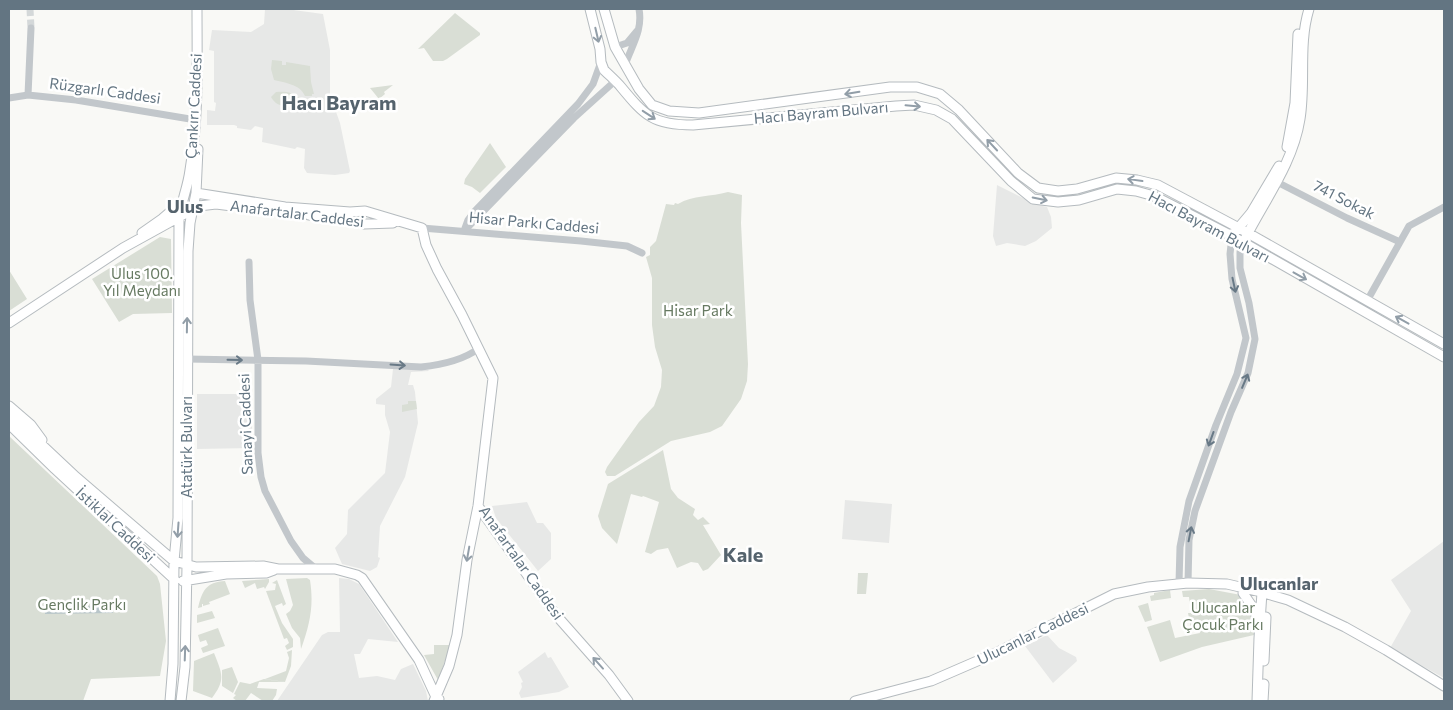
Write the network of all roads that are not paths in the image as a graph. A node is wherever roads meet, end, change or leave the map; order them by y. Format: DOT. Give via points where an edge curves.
graph roads {
  1 [pos="197,9"];
  2 [pos="203,9"];
  3 [pos="590,9"];
  4 [pos="604,9"];
  5 [pos="639,9"];
  6 [pos="1303,9"];
  7 [pos="1309,9"];
  8 [pos="640,27"];
  9 [pos="31,28"];
  10 [pos="615,47"];
  11 [pos="601,62"];
  12 [pos="625,65"];
  13 [pos="615,81"];
  14 [pos="28,95"];
  15 [pos="9,98"];
  16 [pos="196,120"];
  17 [pos="1277,182"];
  18 [pos="196,193"];
  19 [pos="181,202"];
  20 [pos="1444,207"];
  21 [pos="193,211"];
  22 [pos="357,211"];
  23 [pos="367,212"];
  24 [pos="178,219"];
  25 [pos="357,222"];
  26 [pos="403,223"];
  27 [pos="368,224"];
  28 [pos="422,228"];
  29 [pos="1239,228"];
  30 [pos="464,231"];
  31 [pos="1248,233"];
  32 [pos="1232,236"];
  33 [pos="1400,242"];
  34 [pos="1242,244"];
  35 [pos="123,248"];
  36 [pos="642,252"];
  37 [pos="249,262"];
  38 [pos="1367,301"];
  39 [pos="9,323"];
  40 [pos="1444,344"];
  41 [pos="478,349"];
  42 [pos="1444,357"];
  43 [pos="187,359"];
  44 [pos="258,360"];
  45 [pos="9,406"];
  46 [pos="9,414"];
  47 [pos="9,424"];
  48 [pos="9,432"];
  49 [pos="58,466"];
  50 [pos="478,506"];
  51 [pos="474,519"];
  52 [pos="488,520"];
  53 [pos="174,561"];
  54 [pos="187,566"];
  55 [pos="278,569"];
  56 [pos="316,569"];
  57 [pos="175,580"];
  58 [pos="186,582"];
  59 [pos="1183,583"];
  60 [pos="1214,584"];
  61 [pos="1243,593"];
  62 [pos="1264,596"];
  63 [pos="1259,626"];
  64 [pos="1444,686"];
  65 [pos="436,700"];
  66 [pos="170,701"];
  67 [pos="181,701"];
  68 [pos="628,701"];
  69 [pos="854,701"];
  70 [pos="1257,701"];
  71 [pos="1263,701"];
  1 -- 16 [label="main road, Çankırı Caddesi"];
  2 -- 18 [label="main road, Çankırı Caddesi"];
  3 -- 11 [label="main road, Hacı Bayram Bulvarı, one-way"];
  4 -- 10 [label="main road, Hacı Bayram Bulvarı"];
  5 -- 8 [label="street"];
  6 -- 29 [label="main road" via="1296,46 1293,121 1286,151"];
  7 -- 17 [label="main road" via="1302,45 1300,122 1289,158"];
  8 -- 10 [label="street" via="627,42"];
  8 -- 12 [label="street"];
  9 -- 14 [label="street"];
  10 -- 11 [label="main road"];
  10 -- 12 [label="main road, Hacı Bayram Bulvarı"];
  11 -- 13 [label="main road, Hacı Bayram Bulvarı"];
  11 -- 30 [label="street" via="593,84 578,104 474,212"];
  12 -- 13 [label="main road" via="624,73"];
  29 -- 12 [label="main road, Hacı Bayram Bulvarı, one-way" via="1158,185 1137,180 1116,178 1058,191 1038,188 1018,173 940,94 917,87 890,87 771,105 699,114 682,113 652,105"];
  13 -- 30 [label="street" via="574,118"];
  13 -- 32 [label="main road, Hacı Bayram Bulvarı, one-way" via="647,115 674,125 896,106 914,105 936,110 952,118 1011,181 1033,198 1058,202 1079,200 1117,189 1136,191 1154,196"];
  14 -- 15 [label="street, Rüzgarlı Caddesi"];
  14 -- 16 [label="street, Rüzgarlı Caddesi"];
  16 -- 19 [label="main road, Çankırı Caddesi" via="190,170"];
  17 -- 31 [label="main road"];
  17 -- 33 [label="street, 741 Sokak"];
  18 -- 19 [label="main road"];
  18 -- 21 [label="main road, Atatürk Bulvarı"];
  18 -- 22 [label="main road, Anafartalar Caddesi" via="286,208"];
  19 -- 24 [label="main road, Atatürk Bulvarı"];
  19 -- 35 [label="main road"];
  20 -- 33 [label="street" via="1408,226"];
  21 -- 24 [label="main road, Anafartalar Caddesi"];
  21 -- 25 [label="main road, Anafartalar Caddesi" via="199,206 224,204"];
  43 -- 21 [label="main road, Atatürk Bulvarı, one-way" via="188,251"];
  22 -- 23 [label="main road, Anafartalar Caddesi"];
  22 -- 25 [label="main road"];
  23 -- 26 [label="main road, Anafartalar Caddesi"];
  23 -- 27 [label="main road"];
  24 -- 35 [label="main road, Anafartalar Caddesi"];
  24 -- 53 [label="main road, Atatürk Bulvarı, one-way" via="179,508"];
  25 -- 27 [label="main road, Anafartalar Caddesi"];
  26 -- 27 [label="main road, Anafartalar Caddesi"];
  26 -- 28 [label="main road, Anafartalar Caddesi"];
  28 -- 30 [label="street, Hisar Parkı Caddesi"];
  28 -- 41 [label="main road, Anafartalar Caddesi" via="437,269"];
  29 -- 31 [label="main road, Hacı Bayram Bulvarı"];
  29 -- 32 [label="main road"];
  30 -- 36 [label="street, Hisar Parkı Caddesi" via="620,245"];
  31 -- 34 [label="main road"];
  31 -- 38 [label="main road, Hacı Bayram Bulvarı"];
  32 -- 34 [label="main road, Hacı Bayram Bulvarı"];
  32 -- 59 [label="street, one-way" via="1232,279 1246,338 1237,374 1189,501 1180,547"];
  33 -- 38 [label="street"];
  34 -- 42 [label="main road, Hacı Bayram Bulvarı, one-way"];
  59 -- 34 [label="street, one-way" via="1195,511 1248,373 1255,339 1240,268"];
  35 -- 39 [label="main road"];
  37 -- 44 [label="street, Sanayi Caddesi"];
  40 -- 38 [label="main road, Hacı Bayram Bulvarı, one-way"];
  44 -- 41 [label="street, one-way" via="422,367"];
  41 -- 50 [label="main road, Anafartalar Caddesi" via="493,378"];
  43 -- 44 [label="street, one-way"];
  43 -- 54 [label="main road, Atatürk Bulvarı"];
  44 -- 56 [label="street, Sanayi Caddesi" via="258,453 263,485 291,541"];
  45 -- 49 [label="main road, İstiklal Caddesi" via="31,425"];
  46 -- 49 [label="main road, İstiklal Caddesi"];
  47 -- 49 [label="main road, İstiklal Caddesi"];
  48 -- 49 [label="main road, İstiklal Caddesi"];
  49 -- 53 [label="main road, İstiklal Caddesi"];
  49 -- 57 [label="main road, İstiklal Caddesi"];
  50 -- 51 [label="main road"];
  50 -- 52 [label="main road, Anafartalar Caddesi"];
  51 -- 52 [label="main road"];
  51 -- 65 [label="main road, one-way" via="456,644"];
  68 -- 52 [label="main road, Anafartalar Caddesi, one-way" via="556,615"];
  53 -- 54 [label="main road, İstiklal Caddesi"];
  53 -- 57 [label="main road, Atatürk Bulvarı"];
  54 -- 55 [label="main road, İstiklal Caddesi" via="263,566"];
  54 -- 58 [label="main road, Atatürk Bulvarı"];
  55 -- 56 [label="main road"];
  55 -- 58 [label="main road"];
  56 -- 65 [label="main road" via="342,570 362,578 420,660"];
  57 -- 58 [label="main road"];
  57 -- 66 [label="main road, Atatürk Bulvarı"];
  67 -- 58 [label="main road, Atatürk Bulvarı, one-way" via="185,667"];
  59 -- 60 [label="main road, Ulucanlar Caddesi"];
  59 -- 69 [label="main road, Ulucanlar Caddesi" via="1114,594 998,652 931,681"];
  60 -- 61 [label="main road, Ulucanlar Caddesi"];
  60 -- 62 [label="main road, Ulucanlar Caddesi" via="1240,587"];
  61 -- 62 [label="main road, Ulucanlar Caddesi"];
  61 -- 63 [label="main road" via="1254,609"];
  62 -- 63 [label="main road"];
  62 -- 64 [label="main road, Ulucanlar Caddesi" via="1288,600 1345,627"];
  62 -- 71 [label="main road"];
  63 -- 70 [label="main road"];
}
